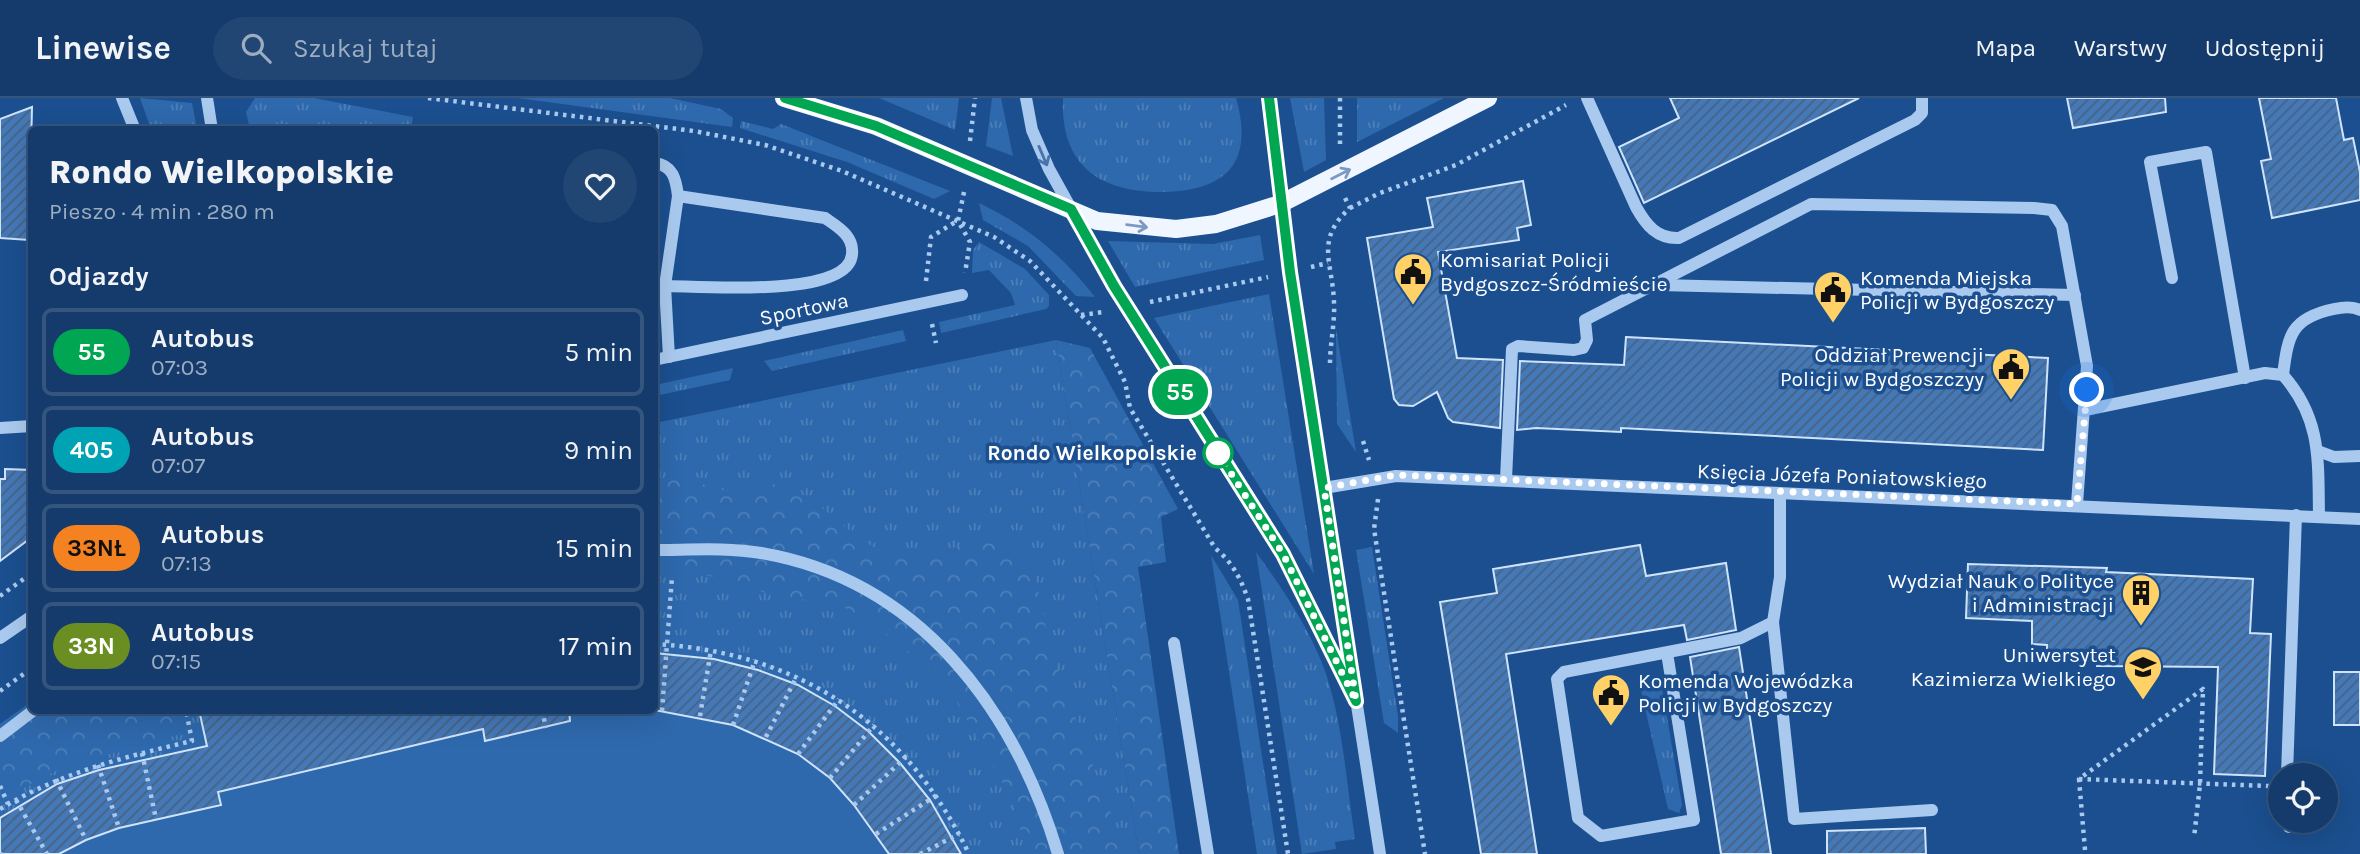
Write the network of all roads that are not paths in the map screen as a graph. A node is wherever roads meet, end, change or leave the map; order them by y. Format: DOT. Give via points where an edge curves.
graph roads {
  1 [pos="122,98"];
  2 [pos="207,98"];
  3 [pos="784,98"];
  4 [pos="1027,98"];
  5 [pos="1269,98"];
  6 [pos="1488,98"];
  7 [pos="1587,98"];
  8 [pos="1922,98"];
  9 [pos="133,126"];
  10 [pos="211,126"];
  11 [pos="658,163"];
  12 [pos="678,196"];
  13 [pos="1280,204"];
  14 [pos="1071,209"];
  15 [pos="2172,278"];
  16 [pos="1657,285"];
  17 [pos="665,286"];
  18 [pos="962,295"];
  19 [pos="2075,295"];
  20 [pos="2360,310"];
  21 [pos="661,326"];
  22 [pos="669,357"];
  23 [pos="658,359"];
  24 [pos="2283,375"];
  25 [pos="2245,378"];
  26 [pos="2085,410"];
  27 [pos="28,426"];
  28 [pos="0,428"];
  29 [pos="2318,451"];
  30 [pos="2360,456"];
  31 [pos="1506,479"];
  32 [pos="1324,488"];
  33 [pos="1780,493"];
  34 [pos="2077,504"];
  35 [pos="2296,515"];
  36 [pos="2319,517"];
  37 [pos="2360,519"];
  38 [pos="658,550"];
  39 [pos="28,619"];
  40 [pos="1773,622"];
  41 [pos="0,638"];
  42 [pos="1174,643"];
  43 [pos="1667,653"];
  44 [pos="1356,701"];
  45 [pos="29,714"];
  46 [pos="0,736"];
  47 [pos="2287,763"];
  48 [pos="1932,810"];
  49 [pos="1058,854"];
  50 [pos="1208,854"];
  51 [pos="1380,854"];
  1 -- 9 [label="street"];
  2 -- 10 [label="street"];
  3 -- 14 [label="main road" via="876,126"];
  4 -- 14 [label="street, one-way" via="1032,130"];
  5 -- 13 [label="street"];
  13 -- 6 [label="main road, one-way"];
  7 -- 8 [label="street" via="1645,224 1665,239 1679,238 1915,120 1922,113"];
  11 -- 12 [label="street" via="676,176"];
  12 -- 17 [label="street"];
  12 -- 17 [label="street" via="825,218 844,230 852,256 846,269 835,276 791,286"];
  14 -- 13 [label="main road, one-way" via="1097,221 1176,229 1216,224"];
  13 -- 32 [label="street"];
  14 -- 44 [label="street" via="1114,286 1283,554"];
  15 -- 25 [label="street" via="2150,162 2206,152"];
  16 -- 19 [label="street"];
  16 -- 19 [label="street" via="1811,204 2021,207 2052,210 2062,226"];
  16 -- 31 [label="street" via="1585,320 1583,348 1512,349"];
  17 -- 21 [label="street"];
  18 -- 22 [label="street, Sportowa"];
  19 -- 26 [label="street" via="2087,366"];
  20 -- 24 [label="street" via="2343,307 2306,316 2288,340"];
  21 -- 22 [label="street"];
  22 -- 23 [label="street, Sportowa"];
  24 -- 25 [label="street"];
  24 -- 29 [label="street" via="2310,415"];
  25 -- 26 [label="street"];
  26 -- 34 [label="street"];
  27 -- 28 [label="street"];
  29 -- 30 [label="street" via="2334,457"];
  29 -- 36 [label="street"];
  31 -- 32 [label="street, Księcia Józefa Poniatowskiego" via="1396,475"];
  31 -- 33 [label="street, Księcia Józefa Poniatowskiego"];
  32 -- 44 [label="street"];
  33 -- 34 [label="street, Księcia Józefa Poniatowskiego"];
  33 -- 40 [label="street" via="1780,577"];
  34 -- 35 [label="street, Księcia Józefa Poniatowskiego"];
  35 -- 36 [label="street, Księcia Józefa Poniatowskiego"];
  35 -- 47 [label="street"];
  36 -- 37 [label="street, Księcia Józefa Poniatowskiego"];
  38 -- 49 [label="street" via="760,553 822,569 881,596 930,635 980,690 1023,765"];
  39 -- 41 [label="street"];
  40 -- 43 [label="street" via="1741,638"];
  40 -- 48 [label="street" via="1794,819"];
  42 -- 50 [label="street"];
  43 -- 43 [label="street" via="1564,672 1557,679 1578,818 1601,836 1694,820"];
  44 -- 51 [label="street"];
  45 -- 46 [label="street"];
}
